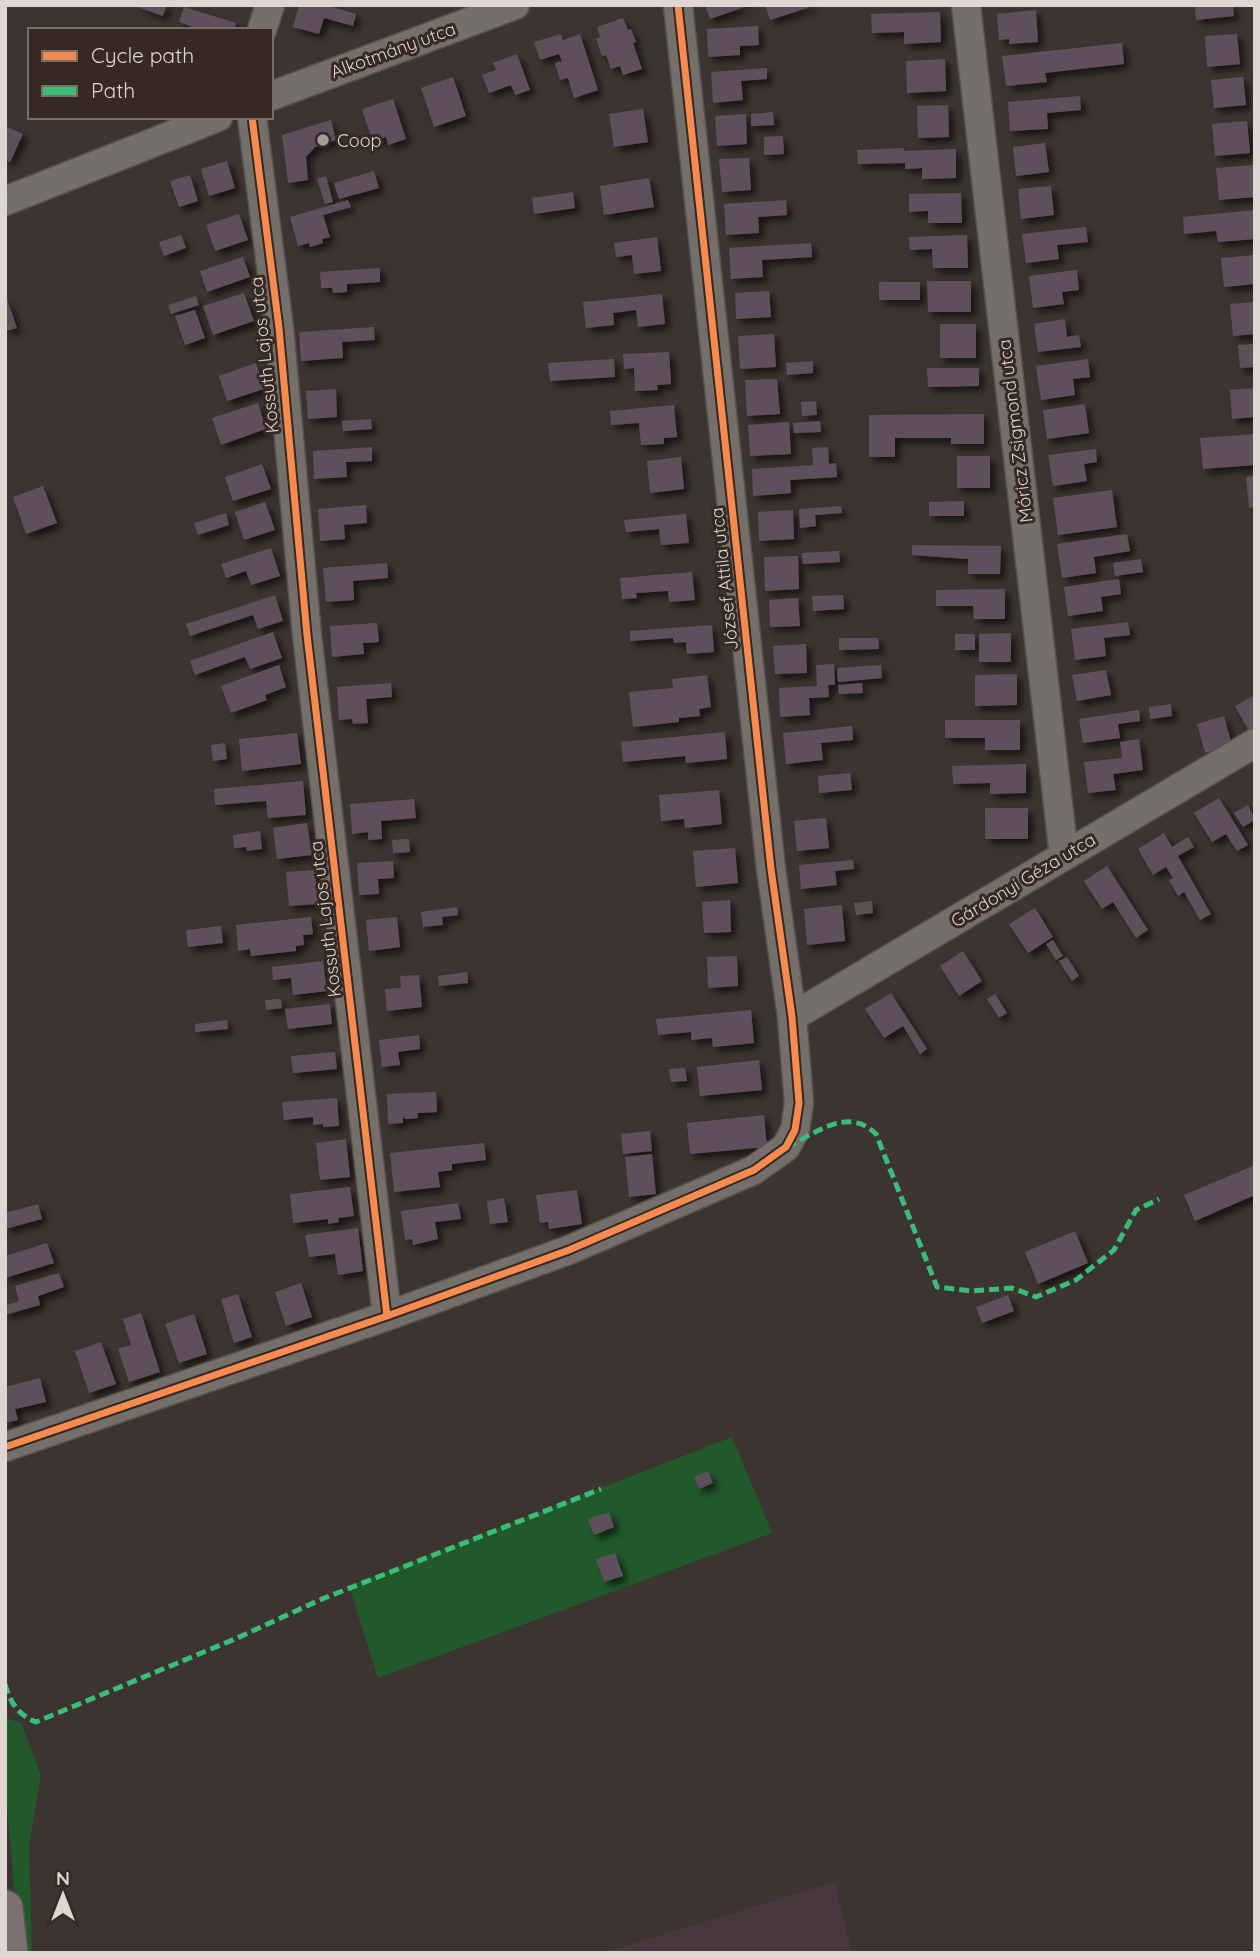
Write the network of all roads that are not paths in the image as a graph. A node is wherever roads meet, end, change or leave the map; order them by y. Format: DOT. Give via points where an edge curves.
graph roads {
  1 [pos="270,5"];
  2 [pos="515,5"];
  3 [pos="678,5"];
  4 [pos="966,5"];
  5 [pos="263,28"];
  6 [pos="273,95"];
  7 [pos="213,119"];
  8 [pos="252,119"];
  9 [pos="5,201"];
  10 [pos="1255,743"];
  11 [pos="1064,856"];
  12 [pos="792,1017"];
  13 [pos="387,1316"];
  14 [pos="5,1447"];
  15 [pos="5,1908"];
  16 [pos="10,1953"];
  1 -- 5 [label="street"];
  2 -- 6 [label="street, Alkotmány utca"];
  3 -- 12 [label="street, József Attila utca" via="771,869"];
  4 -- 11 [label="street, Móricz Zsigmond utca"];
  7 -- 9 [label="street"];
  8 -- 13 [label="street, Kossuth Lajos utca"];
  10 -- 11 [label="street, Gárdonyi Géza utca"];
  11 -- 12 [label="street, Gárdonyi Géza utca"];
  12 -- 13 [label="street, József Attila utca" via="799,1103 795,1130 786,1147 754,1170 581,1245"];
  13 -- 14 [label="street"];
  15 -- 16 [label="main road"];
}
